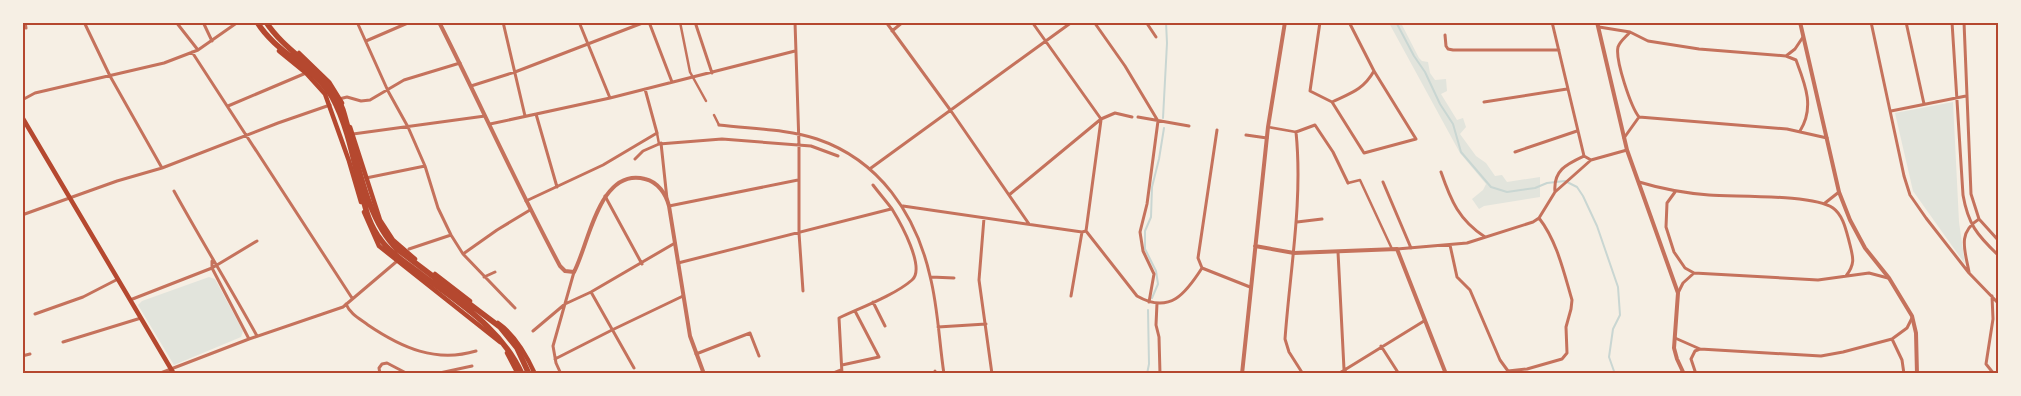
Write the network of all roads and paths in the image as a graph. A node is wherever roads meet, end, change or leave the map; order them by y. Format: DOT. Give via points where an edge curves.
graph roads {
  1 [pos="25,22"];
  2 [pos="84,22"];
  3 [pos="176,22"];
  4 [pos="203,22"];
  5 [pos="238,22"];
  6 [pos="257,22"];
  7 [pos="267,22"];
  8 [pos="357,22"];
  9 [pos="410,22"];
  10 [pos="439,22"];
  11 [pos="502,22"];
  12 [pos="579,22"];
  13 [pos="647,22"];
  14 [pos="680,22"];
  15 [pos="695,22"];
  16 [pos="795,22"];
  17 [pos="886,22"];
  18 [pos="903,22"];
  19 [pos="1032,22"];
  20 [pos="1072,22"];
  21 [pos="1094,22"];
  22 [pos="1146,22"];
  23 [pos="1285,22"];
  24 [pos="1320,22"];
  25 [pos="1349,22"];
  26 [pos="1552,22"];
  27 [pos="1800,22"];
  28 [pos="1871,22"];
  29 [pos="1906,22"];
  30 [pos="1952,22"];
  31 [pos="1964,22"];
  32 [pos="1598,25"];
  33 [pos="26,28"];
  34 [pos="892,31"];
  35 [pos="1630,32"];
  36 [pos="1445,35"];
  37 [pos="1156,37"];
  38 [pos="1803,38"];
  39 [pos="212,41"];
  40 [pos="366,41"];
  41 [pos="1045,41"];
  42 [pos="589,45"];
  43 [pos="290,46"];
  44 [pos="198,50"];
  45 [pos="1559,50"];
  46 [pos="795,51"];
  47 [pos="192,52"];
  48 [pos="284,55"];
  49 [pos="1786,56"];
  50 [pos="292,62"];
  51 [pos="460,63"];
  52 [pos="1374,71"];
  53 [pos="515,72"];
  54 [pos="306,73"];
  55 [pos="712,73"];
  56 [pos="110,76"];
  57 [pos="692,77"];
  58 [pos="672,82"];
  59 [pos="471,86"];
  60 [pos="645,89"];
  61 [pos="1566,89"];
  62 [pos="388,91"];
  63 [pos="1966,96"];
  64 [pos="1957,97"];
  65 [pos="341,98"];
  66 [pos="610,98"];
  67 [pos="22,100"];
  68 [pos="706,101"];
  69 [pos="1332,102"];
  70 [pos="1484,102"];
  71 [pos="1924,104"];
  72 [pos="330,105"];
  73 [pos="228,106"];
  74 [pos="951,111"];
  75 [pos="1891,111"];
  76 [pos="536,114"];
  77 [pos="714,115"];
  78 [pos="486,116"];
  79 [pos="525,116"];
  80 [pos="22,117"];
  81 [pos="1132,117"];
  82 [pos="1138,117"];
  83 [pos="1639,117"];
  84 [pos="1101,119"];
  85 [pos="1158,121"];
  86 [pos="490,124"];
  87 [pos="719,125"];
  88 [pos="1189,126"];
  89 [pos="408,127"];
  90 [pos="1268,127"];
  91 [pos="1217,130"];
  92 [pos="1577,131"];
  93 [pos="1800,131"];
  94 [pos="1296,132"];
  95 [pos="657,133"];
  96 [pos="353,134"];
  97 [pos="798,134"];
  98 [pos="247,135"];
  99 [pos="1246,135"];
  100 [pos="1267,138"];
  101 [pos="1624,138"];
  102 [pos="1827,138"];
  103 [pos="660,143"];
  104 [pos="798,144"];
  105 [pos="1628,150"];
  106 [pos="1515,152"];
  107 [pos="838,156"];
  108 [pos="1584,156"];
  109 [pos="635,159"];
  110 [pos="1590,160"];
  111 [pos="425,166"];
  112 [pos="162,168"];
  113 [pos="871,168"];
  114 [pos="1441,172"];
  115 [pos="366,178"];
  116 [pos="798,180"];
  117 [pos="1383,182"];
  118 [pos="1638,182"];
  119 [pos="1348,183"];
  120 [pos="873,184"];
  121 [pos="557,187"];
  122 [pos="174,191"];
  123 [pos="1555,192"];
  124 [pos="1675,192"];
  125 [pos="1839,192"];
  126 [pos="605,196"];
  127 [pos="1009,196"];
  128 [pos="70,199"];
  129 [pos="372,199"];
  130 [pos="667,199"];
  131 [pos="361,201"];
  132 [pos="525,202"];
  133 [pos="1825,203"];
  134 [pos="669,206"];
  135 [pos="902,206"];
  136 [pos="892,209"];
  137 [pos="530,210"];
  138 [pos="22,215"];
  139 [pos="984,218"];
  140 [pos="1539,218"];
  141 [pos="1322,219"];
  142 [pos="1979,219"];
  143 [pos="1297,222"];
  144 [pos="1029,224"];
  145 [pos="1971,224"];
  146 [pos="1086,231"];
  147 [pos="1082,232"];
  148 [pos="799,233"];
  149 [pos="451,235"];
  150 [pos="1486,237"];
  151 [pos="1998,240"];
  152 [pos="257,241"];
  153 [pos="675,243"];
  154 [pos="1450,245"];
  155 [pos="1255,246"];
  156 [pos="1411,248"];
  157 [pos="409,249"];
  158 [pos="1394,249"];
  159 [pos="1338,252"];
  160 [pos="1294,253"];
  161 [pos="463,254"];
  162 [pos="1998,255"];
  163 [pos="212,261"];
  164 [pos="396,262"];
  165 [pos="678,263"];
  166 [pos="642,264"];
  167 [pos="216,265"];
  168 [pos="212,268"];
  169 [pos="1202,268"];
  170 [pos="495,272"];
  171 [pos="574,272"];
  172 [pos="1694,273"];
  173 [pos="1969,273"];
  174 [pos="1846,276"];
  175 [pos="484,277"];
  176 [pos="931,277"];
  177 [pos="954,278"];
  178 [pos="1889,278"];
  179 [pos="118,279"];
  180 [pos="1250,287"];
  181 [pos="803,291"];
  182 [pos="591,292"];
  183 [pos="1678,293"];
  184 [pos="683,296"];
  185 [pos="1071,296"];
  186 [pos="1992,296"];
  187 [pos="352,298"];
  188 [pos="130,300"];
  189 [pos="873,302"];
  190 [pos="1149,302"];
  191 [pos="1157,303"];
  192 [pos="1998,303"];
  193 [pos="346,304"];
  194 [pos="565,304"];
  195 [pos="515,308"];
  196 [pos="854,311"];
  197 [pos="35,314"];
  198 [pos="1912,316"];
  199 [pos="141,318"];
  200 [pos="1424,321"];
  201 [pos="986,324"];
  202 [pos="885,326"];
  203 [pos="938,327"];
  204 [pos="612,330"];
  205 [pos="533,331"];
  206 [pos="257,336"];
  207 [pos="1675,338"];
  208 [pos="249,339"];
  209 [pos="1892,339"];
  210 [pos="63,342"];
  211 [pos="1381,346"];
  212 [pos="1700,349"];
  213 [pos="476,351"];
  214 [pos="30,354"];
  215 [pos="696,354"];
  216 [pos="22,356"];
  217 [pos="758,356"];
  218 [pos="555,359"];
  219 [pos="531,365"];
  220 [pos="842,365"];
  221 [pos="472,366"];
  222 [pos="171,368"];
  223 [pos="634,368"];
  224 [pos="1344,369"];
  225 [pos="1527,370"];
  226 [pos="842,372"];
  227 [pos="158,374"];
  228 [pos="174,374"];
  229 [pos="380,374"];
  230 [pos="408,374"];
  231 [pos="436,374"];
  232 [pos="520,374"];
  233 [pos="530,374"];
  234 [pos="535,374"];
  235 [pos="561,374"];
  236 [pos="704,374"];
  237 [pos="831,374"];
  238 [pos="944,374"];
  239 [pos="992,374"];
  240 [pos="1160,374"];
  241 [pos="1242,374"];
  242 [pos="1303,374"];
  243 [pos="1338,374"];
  244 [pos="1347,374"];
  245 [pos="1399,374"];
  246 [pos="1446,374"];
  247 [pos="1530,374"];
  248 [pos="1684,374"];
  249 [pos="1696,374"];
  250 [pos="1904,374"];
  251 [pos="1916,374"];
  252 [pos="1994,374"];
  1 -- 33 [label="street"];
  2 -- 56 [label="street"];
  3 -- 44 [label="street"];
  4 -- 39 [label="street"];
  5 -- 39 [label="street"];
  6 -- 48 [label="main road" via="263,34"];
  6 -- 232 [label="highway" via="275,44 332,97 368,214 381,241 496,333 511,352"];
  7 -- 43 [label="main road"];
  7 -- 233 [label="highway" via="284,44 319,74 338,96 373,212 388,239 507,334"];
  8 -- 40 [label="street"];
  9 -- 40 [label="street"];
  10 -- 51 [label="street"];
  11 -- 53 [label="street"];
  12 -- 42 [label="street"];
  13 -- 42 [label="street"];
  13 -- 58 [label="street"];
  14 -- 57 [label="street"];
  15 -- 55 [label="street"];
  16 -- 46 [label="street"];
  17 -- 34 [label="street"];
  18 -- 34 [label="street"];
  19 -- 41 [label="street"];
  20 -- 41 [label="street"];
  21 -- 85 [label="street"];
  22 -- 37 [label="street"];
  23 -- 90 [label="street"];
  24 -- 69 [label="street" via="1310,90"];
  25 -- 52 [label="street"];
  26 -- 45 [label="street"];
  27 -- 38 [label="street"];
  28 -- 75 [label="street"];
  29 -- 71 [label="street"];
  30 -- 64 [label="street"];
  31 -- 63 [label="street"];
  32 -- 35 [label="street"];
  32 -- 101 [label="street"];
  34 -- 74 [label="street"];
  35 -- 49 [label="street" via="1648,41"];
  35 -- 83 [label="street" via="1621,41 1618,55 1631,104"];
  36 -- 45 [label="street" via="1446,46 1453,50"];
  38 -- 49 [label="street"];
  38 -- 102 [label="street"];
  39 -- 44 [label="street"];
  40 -- 62 [label="street"];
  41 -- 74 [label="street"];
  41 -- 84 [label="street"];
  42 -- 53 [label="street"];
  42 -- 66 [label="street"];
  43 -- 48 [label="main road" via="290,51"];
  43 -- 65 [label="main road" via="320,71"];
  44 -- 47 [label="street"];
  45 -- 61 [label="street"];
  46 -- 55 [label="street"];
  46 -- 97 [label="street"];
  47 -- 56 [label="street" via="164,63"];
  47 -- 73 [label="street"];
  48 -- 50 [label="main road"];
  49 -- 93 [label="street" via="1796,60 1806,87 1808,108"];
  50 -- 54 [label="main road"];
  50 -- 65 [label="main road" via="301,65 325,90"];
  51 -- 59 [label="street"];
  51 -- 62 [label="street" via="404,80"];
  52 -- 69 [label="street" via="1367,84 1359,90"];
  52 -- 69 [label="street" via="1416,139 1364,153"];
  53 -- 59 [label="street"];
  53 -- 79 [label="street"];
  54 -- 72 [label="main road" via="325,94"];
  54 -- 73 [label="street"];
  55 -- 57 [label="street"];
  56 -- 67 [label="street" via="35,93"];
  56 -- 112 [label="street"];
  57 -- 58 [label="street"];
  57 -- 68 [label="street"];
  58 -- 60 [label="street"];
  59 -- 78 [label="street"];
  60 -- 66 [label="street"];
  60 -- 95 [label="street"];
  61 -- 70 [label="street"];
  61 -- 92 [label="street"];
  62 -- 65 [label="street" via="370,100"];
  62 -- 89 [label="street"];
  63 -- 64 [label="street"];
  63 -- 142 [label="street" via="1971,194"];
  64 -- 71 [label="street"];
  64 -- 145 [label="street" via="1963,195"];
  65 -- 72 [label="street"];
  65 -- 96 [label="main road"];
  66 -- 76 [label="street"];
  71 -- 75 [label="street"];
  72 -- 98 [label="street"];
  72 -- 131 [label="main road"];
  73 -- 98 [label="street"];
  74 -- 113 [label="street"];
  74 -- 127 [label="street"];
  75 -- 173 [label="street" via="1910,195"];
  76 -- 79 [label="street"];
  76 -- 121 [label="street"];
  77 -- 87 [label="street"];
  78 -- 86 [label="street"];
  78 -- 89 [label="street"];
  79 -- 86 [label="street"];
  80 -- 128 [label="main road"];
  81 -- 84 [label="street" via="1114,113"];
  82 -- 85 [label="street"];
  83 -- 93 [label="street"];
  83 -- 101 [label="street"];
  84 -- 127 [label="street"];
  84 -- 146 [label="street"];
  85 -- 88 [label="street"];
  85 -- 190 [label="street" via="1140,232 1143,251 1154,274"];
  86 -- 132 [label="street"];
  87 -- 97 [label="street"];
  89 -- 96 [label="street"];
  89 -- 111 [label="street"];
  90 -- 94 [label="street"];
  90 -- 100 [label="street"];
  91 -- 169 [label="street" via="1198,258"];
  92 -- 106 [label="street"];
  92 -- 108 [label="street"];
  93 -- 102 [label="street"];
  94 -- 119 [label="street" via="1314,125 1333,152"];
  94 -- 143 [label="street"];
  95 -- 103 [label="street"];
  95 -- 121 [label="street"];
  96 -- 115 [label="main road"];
  97 -- 104 [label="street"];
  97 -- 113 [label="street" via="834,146"];
  98 -- 112 [label="street"];
  98 -- 187 [label="street"];
  99 -- 100 [label="street"];
  100 -- 155 [label="street"];
  101 -- 105 [label="street"];
  102 -- 125 [label="street"];
  103 -- 104 [label="street" via="722,139"];
  103 -- 109 [label="street"];
  103 -- 130 [label="street"];
  104 -- 107 [label="street"];
  104 -- 116 [label="street"];
  105 -- 110 [label="street"];
  105 -- 118 [label="street"];
  108 -- 110 [label="street"];
  108 -- 123 [label="street" via="1560,170"];
  110 -- 123 [label="street"];
  111 -- 115 [label="street"];
  111 -- 149 [label="street" via="438,208"];
  112 -- 128 [label="street"];
  113 -- 135 [label="street"];
  114 -- 150 [label="street" via="1462,218"];
  115 -- 129 [label="main road"];
  116 -- 134 [label="street"];
  116 -- 148 [label="street"];
  117 -- 156 [label="street"];
  118 -- 124 [label="street"];
  118 -- 183 [label="street"];
  119 -- 158 [label="street" via="1360,180"];
  120 -- 136 [label="street"];
  121 -- 132 [label="street"];
  122 -- 163 [label="street"];
  123 -- 140 [label="street"];
  124 -- 133 [label="street"];
  124 -- 172 [label="street" via="1667,203 1666,227 1674,252 1685,268"];
  125 -- 133 [label="street"];
  125 -- 178 [label="street" via="1865,248"];
  126 -- 130 [label="street" via="619,182 638,177 650,180"];
  126 -- 166 [label="street"];
  126 -- 171 [label="street"];
  127 -- 144 [label="street"];
  128 -- 138 [label="street"];
  128 -- 179 [label="main road"];
  129 -- 131 [label="main road" via="364,197"];
  129 -- 219 [label="main road" via="393,240 508,329"];
  130 -- 134 [label="street"];
  131 -- 164 [label="main road" via="379,246"];
  132 -- 137 [label="street"];
  133 -- 174 [label="street" via="1841,216 1849,240 1853,267"];
  134 -- 153 [label="street"];
  135 -- 139 [label="street"];
  135 -- 176 [label="street" via="925,255"];
  136 -- 148 [label="street"];
  136 -- 189 [label="street" via="914,255 916,275"];
  137 -- 161 [label="street"];
  137 -- 171 [label="street" via="560,266 565,271"];
  139 -- 144 [label="street"];
  139 -- 201 [label="street" via="979,280"];
  140 -- 150 [label="street"];
  140 -- 225 [label="street" via="1546,226 1572,300 1566,327 1567,353 1562,359"];
  141 -- 143 [label="street"];
  142 -- 145 [label="street"];
  142 -- 151 [label="street"];
  143 -- 160 [label="street"];
  144 -- 147 [label="street"];
  145 -- 162 [label="street"];
  145 -- 173 [label="street" via="1964,234"];
  146 -- 147 [label="street"];
  146 -- 190 [label="street" via="1137,296"];
  147 -- 185 [label="street"];
  148 -- 165 [label="street"];
  148 -- 181 [label="street"];
  149 -- 157 [label="street"];
  149 -- 161 [label="street"];
  150 -- 154 [label="street"];
  152 -- 167 [label="street"];
  153 -- 165 [label="street"];
  153 -- 166 [label="street"];
  154 -- 156 [label="street"];
  154 -- 225 [label="street" via="1456,277 1470,290 1500,360 1508,371"];
  155 -- 160 [label="street"];
  155 -- 180 [label="street"];
  156 -- 158 [label="street"];
  158 -- 159 [label="street"];
  158 -- 200 [label="street"];
  159 -- 160 [label="street"];
  159 -- 224 [label="street"];
  160 -- 242 [label="street" via="1285,340"];
  161 -- 175 [label="street"];
  163 -- 167 [label="street"];
  163 -- 168 [label="street"];
  164 -- 187 [label="street"];
  164 -- 232 [label="main road" via="499,342"];
  165 -- 184 [label="street"];
  166 -- 182 [label="street"];
  167 -- 168 [label="street"];
  167 -- 206 [label="street"];
  168 -- 188 [label="street"];
  168 -- 208 [label="street"];
  169 -- 180 [label="street"];
  169 -- 191 [label="street" via="1187,291"];
  170 -- 175 [label="street"];
  171 -- 194 [label="street"];
  172 -- 174 [label="street" via="1818,280"];
  172 -- 183 [label="street"];
  173 -- 186 [label="street"];
  174 -- 178 [label="street" via="1869,273"];
  175 -- 195 [label="street"];
  176 -- 177 [label="street"];
  176 -- 203 [label="street"];
  178 -- 198 [label="street"];
  179 -- 188 [label="main road"];
  179 -- 197 [label="street" via="83,297"];
  180 -- 241 [label="street"];
  182 -- 194 [label="street"];
  182 -- 204 [label="street"];
  183 -- 207 [label="street"];
  184 -- 204 [label="street"];
  184 -- 215 [label="street"];
  186 -- 192 [label="street"];
  186 -- 252 [label="street" via="1993,319 1986,364"];
  187 -- 193 [label="street"];
  188 -- 199 [label="main road"];
  189 -- 196 [label="street"];
  189 -- 202 [label="street"];
  190 -- 191 [label="street"];
  191 -- 240 [label="street"];
  193 -- 206 [label="street"];
  193 -- 213 [label="street" via="348,310 375,329 413,350 435,356"];
  194 -- 205 [label="street"];
  194 -- 218 [label="street" via="553,346"];
  196 -- 220 [label="street" via="839,318"];
  196 -- 220 [label="street" via="878,358"];
  198 -- 209 [label="street" via="1907,328"];
  198 -- 251 [label="street" via="1916,333"];
  199 -- 210 [label="street"];
  199 -- 222 [label="main road"];
  200 -- 211 [label="street"];
  200 -- 246 [label="street"];
  201 -- 203 [label="street"];
  201 -- 239 [label="street"];
  203 -- 238 [label="street"];
  204 -- 218 [label="street"];
  204 -- 223 [label="street"];
  206 -- 208 [label="street"];
  207 -- 212 [label="street"];
  207 -- 248 [label="street" via="1676,359"];
  208 -- 222 [label="street"];
  209 -- 212 [label="street" via="1821,356"];
  209 -- 250 [label="street" via="1902,360"];
  211 -- 224 [label="street"];
  211 -- 245 [label="street"];
  212 -- 249 [label="street" via="1691,359"];
  214 -- 216 [label="street"];
  215 -- 217 [label="street" via="750,333"];
  215 -- 236 [label="street"];
  218 -- 235 [label="street"];
  219 -- 232 [label="main road"];
  219 -- 234 [label="main road"];
  220 -- 226 [label="street"];
  221 -- 231 [label="street"];
  222 -- 227 [label="street"];
  222 -- 228 [label="main road"];
  224 -- 243 [label="street"];
  224 -- 244 [label="street"];
  225 -- 247 [label="street"];
  226 -- 237 [label="street"];
  229 -- 230 [label="street" via="379,368 387,363"];
}
